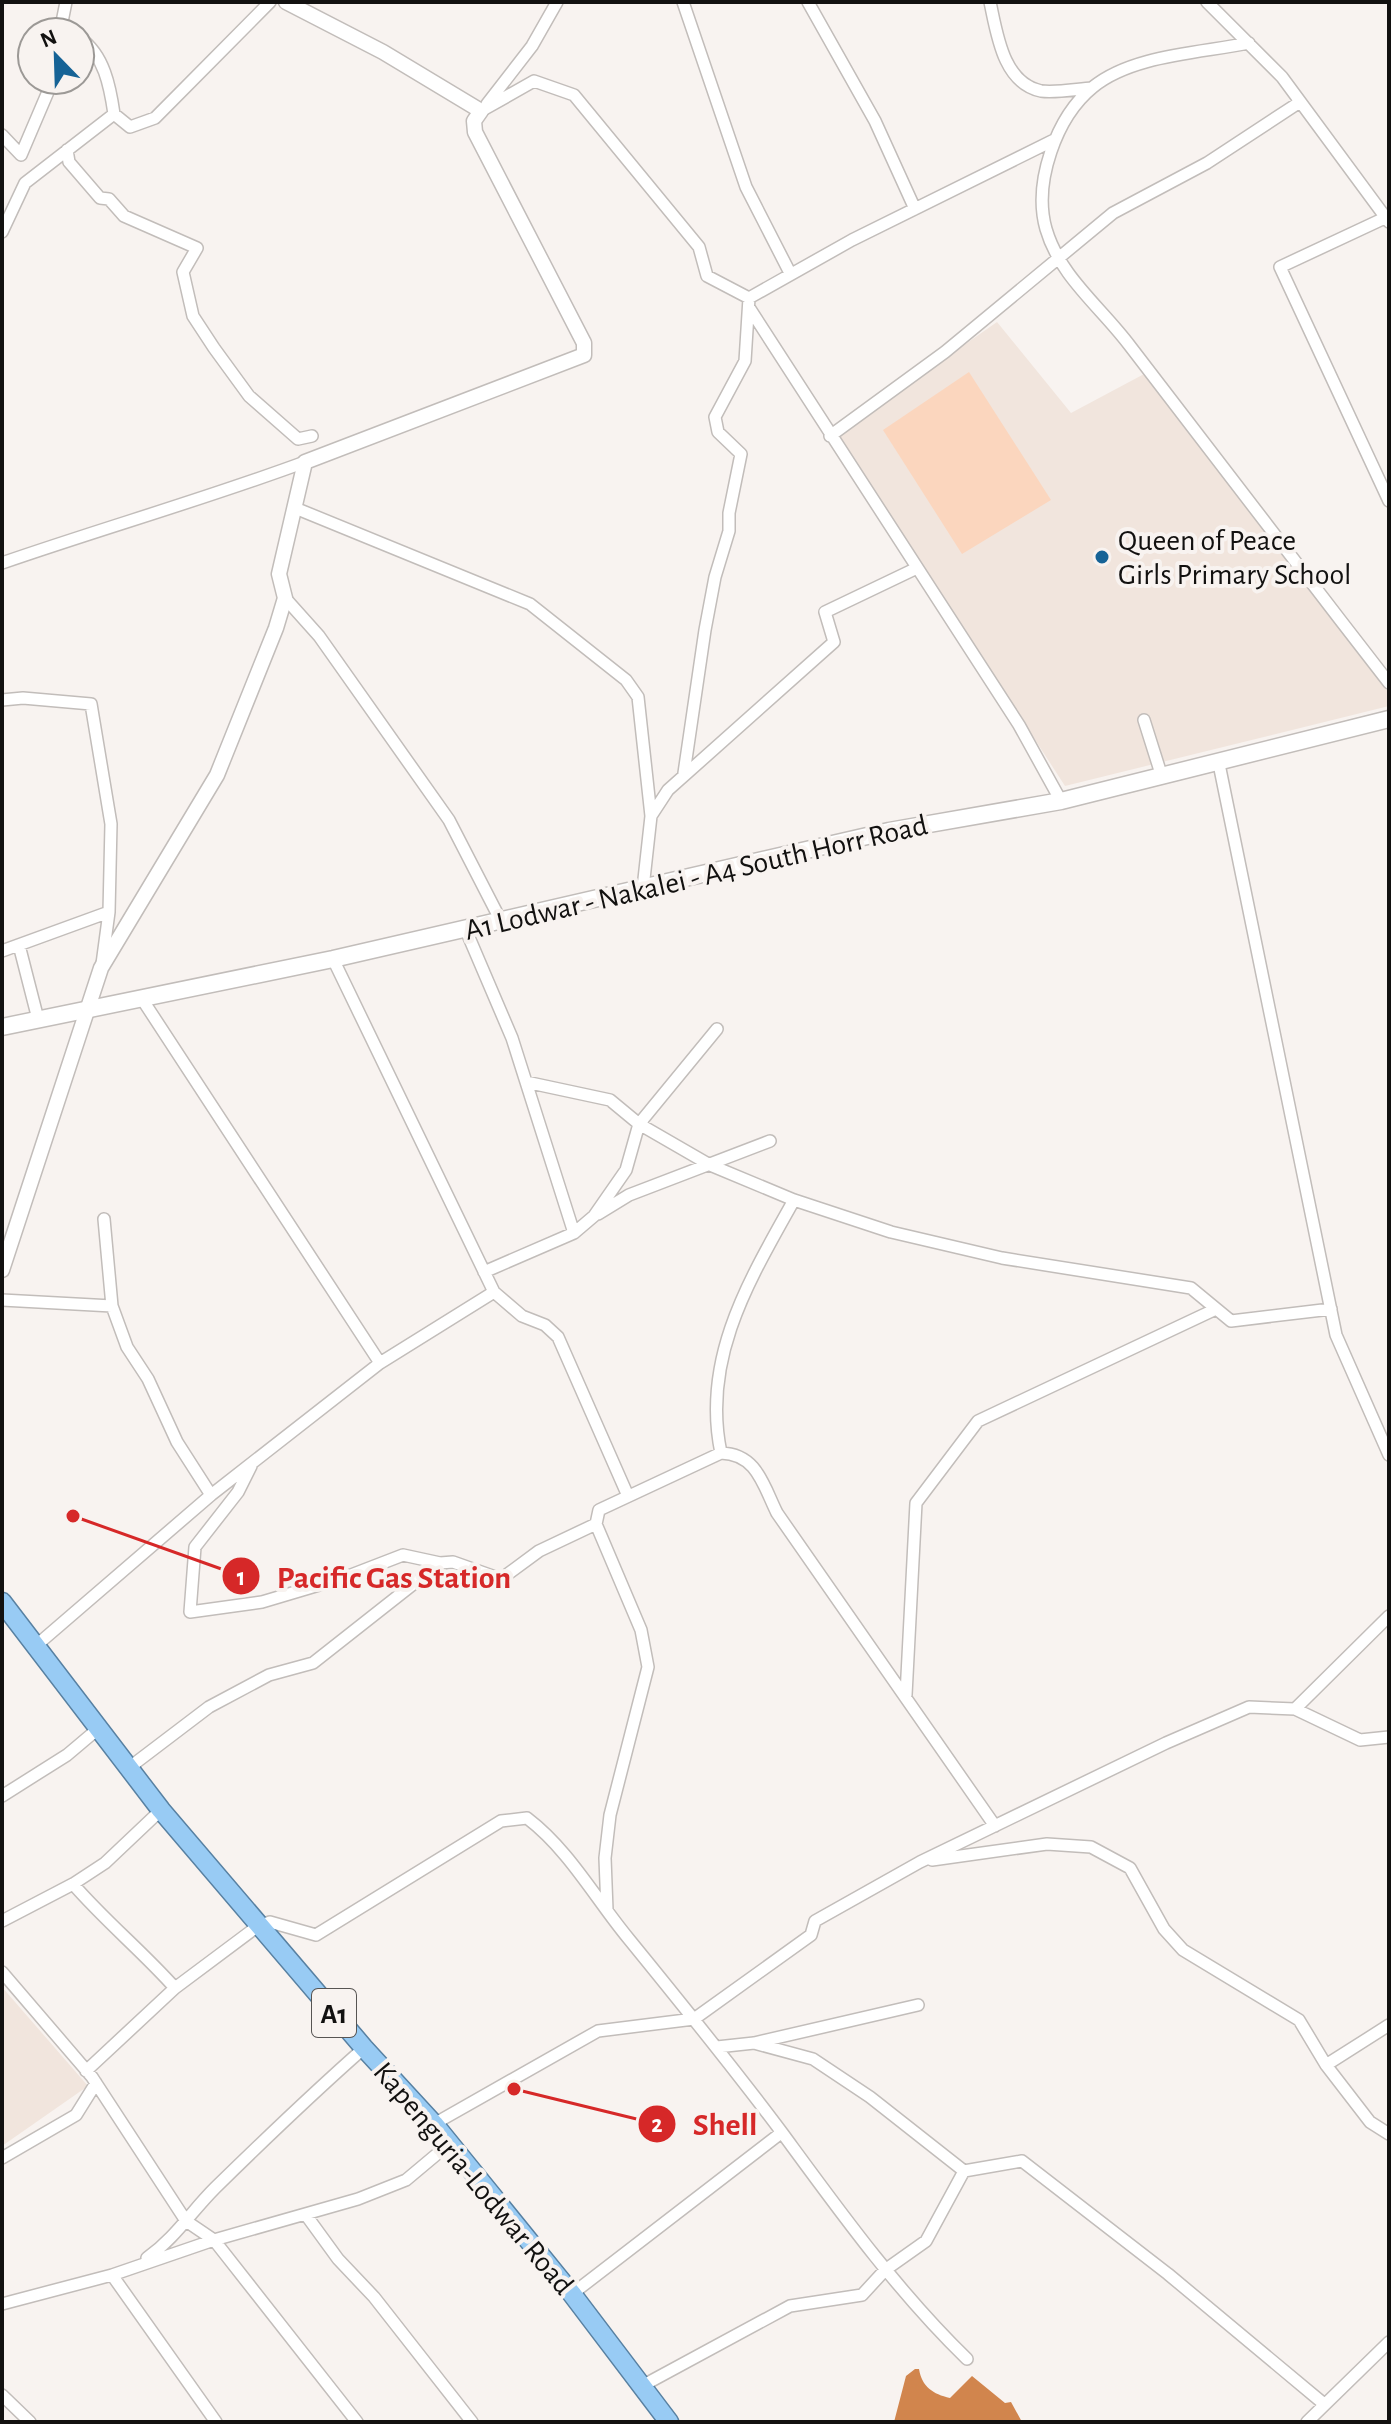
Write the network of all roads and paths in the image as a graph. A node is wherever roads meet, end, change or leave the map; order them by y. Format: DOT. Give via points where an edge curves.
graph roads {
  1 [pos="270,2"];
  2 [pos="286,2"];
  3 [pos="557,2"];
  4 [pos="683,2"];
  5 [pos="808,2"];
  6 [pos="990,2"];
  7 [pos="1207,2"];
  8 [pos="1249,43"];
  9 [pos="96,55"];
  10 [pos="1092,88"];
  11 [pos="46,96"];
  12 [pos="1300,102"];
  13 [pos="481,111"];
  14 [pos="114,114"];
  15 [pos="2,135"];
  16 [pos="1054,140"];
  17 [pos="67,150"];
  18 [pos="915,209"];
  19 [pos="1388,219"];
  20 [pos="2,232"];
  21 [pos="1057,261"];
  22 [pos="790,273"];
  23 [pos="749,301"];
  24 [pos="312,436"];
  25 [pos="830,436"];
  26 [pos="305,462"];
  27 [pos="1389,501"];
  28 [pos="295,508"];
  29 [pos="2,563"];
  30 [pos="917,568"];
  31 [pos="285,598"];
  32 [pos="1389,683"];
  33 [pos="2,700"];
  34 [pos="1389,719"];
  35 [pos="1144,720"];
  36 [pos="1219,764"];
  37 [pos="684,773"];
  38 [pos="1162,777"];
  39 [pos="1061,801"];
  40 [pos="651,816"];
  41 [pos="643,888"];
  42 [pos="109,912"];
  43 [pos="501,921"];
  44 [pos="465,928"];
  45 [pos="19,945"];
  46 [pos="2,951"];
  47 [pos="333,959"];
  48 [pos="101,968"];
  49 [pos="142,999"];
  50 [pos="89,1008"];
  51 [pos="38,1019"];
  52 [pos="2,1027"];
  53 [pos="717,1029"];
  54 [pos="526,1082"];
  55 [pos="639,1124"];
  56 [pos="770,1141"];
  57 [pos="710,1165"];
  58 [pos="794,1200"];
  59 [pos="594,1216"];
  60 [pos="104,1219"];
  61 [pos="574,1233"];
  62 [pos="2,1270"];
  63 [pos="484,1272"];
  64 [pos="494,1292"];
  65 [pos="2,1300"];
  66 [pos="112,1306"];
  67 [pos="1216,1309"];
  68 [pos="1331,1309"];
  69 [pos="380,1363"];
  70 [pos="721,1453"];
  71 [pos="1389,1455"];
  72 [pos="254,1461"];
  73 [pos="211,1495"];
  74 [pos="628,1496"];
  75 [pos="596,1524"];
  76 [pos="440,1563"];
  77 [pos="2,1602"];
  78 [pos="1389,1616"];
  79 [pos="38,1644"];
  80 [pos="906,1696"];
  81 [pos="1295,1709"];
  82 [pos="99,1728"];
  83 [pos="1389,1737"];
  84 [pos="130,1767"];
  85 [pos="2,1796"];
  86 [pos="161,1810"];
  87 [pos="995,1826"];
  88 [pos="920,1862"];
  89 [pos="73,1884"];
  90 [pos="607,1910"];
  91 [pos="2,1921"];
  92 [pos="258,1926"];
  93 [pos="2,1972"];
  94 [pos="175,1988"];
  95 [pos="918,2005"];
  96 [pos="694,2019"];
  97 [pos="1389,2025"];
  98 [pos="754,2043"];
  99 [pos="717,2047"];
  100 [pos="364,2048"];
  101 [pos="1326,2065"];
  102 [pos="86,2071"];
  103 [pos="96,2083"];
  104 [pos="434,2124"];
  105 [pos="781,2133"];
  106 [pos="1389,2134"];
  107 [pos="449,2144"];
  108 [pos="2,2158"];
  109 [pos="964,2171"];
  110 [pos="306,2215"];
  111 [pos="186,2221"];
  112 [pos="214,2240"];
  113 [pos="140,2263"];
  114 [pos="885,2270"];
  115 [pos="112,2275"];
  116 [pos="572,2294"];
  117 [pos="2,2304"];
  118 [pos="1389,2342"];
  119 [pos="967,2359"];
  120 [pos="642,2386"];
  121 [pos="2,2395"];
  122 [pos="1324,2404"];
  123 [pos="30,2422"];
  124 [pos="216,2422"];
  125 [pos="357,2422"];
  126 [pos="472,2422"];
  127 [pos="669,2422"];
  128 [pos="1307,2422"];
  1 -- 14 [label="street" via="155,118 130,127"];
  2 -- 13 [label="street"];
  3 -- 13 [label="street" via="532,46"];
  4 -- 22 [label="street" via="746,187"];
  5 -- 18 [label="street" via="875,121"];
  6 -- 10 [label="street" via="1017,81 1042,91"];
  7 -- 8 [label="street"];
  8 -- 10 [label="street" via="1140,63"];
  8 -- 12 [label="street"];
  9 -- 14 [label="street" via="109,83"];
  10 -- 16 [label="street"];
  11 -- 15 [label="street" via="21,155"];
  12 -- 19 [label="street"];
  12 -- 21 [label="street" via="1207,163 1113,213"];
  13 -- 23 [label="street" via="534,81 574,95 699,247 707,276"];
  13 -- 26 [label="street" via="475,132 584,343 584,355"];
  14 -- 17 [label="street"];
  16 -- 18 [label="street"];
  16 -- 21 [label="street" via="1040,203"];
  17 -- 20 [label="street" via="25,183"];
  17 -- 24 [label="street" via="69,162 100,198 109,199 124,216 197,248 183,272 193,316 249,396 298,439"];
  18 -- 22 [label="street"];
  19 -- 27 [label="street" via="1280,267"];
  21 -- 25 [label="street"];
  21 -- 32 [label="street" via="1126,340"];
  22 -- 23 [label="street"];
  23 -- 25 [label="street"];
  23 -- 37 [label="street" via="745,361 715,417 718,432 741,454 705,630"];
  25 -- 30 [label="street"];
  26 -- 28 [label="street"];
  26 -- 29 [label="street"];
  28 -- 31 [label="street" via="279,574"];
  28 -- 40 [label="street" via="530,604 626,680 638,697"];
  30 -- 37 [label="street" via="825,612 834,642"];
  30 -- 39 [label="street" via="1019,725"];
  31 -- 43 [label="street" via="319,636 449,820"];
  31 -- 48 [label="street" via="217,775"];
  33 -- 42 [label="street" via="91,704 111,824"];
  34 -- 36 [label="main road, A1 Lodwar - Nakalei - A4 South Horr Road"];
  35 -- 38 [label="street"];
  36 -- 38 [label="main road, A1 Lodwar - Nakalei - A4 South Horr Road"];
  36 -- 68 [label="street"];
  37 -- 40 [label="street"];
  38 -- 39 [label="main road, A1 Lodwar - Nakalei - A4 South Horr Road"];
  39 -- 41 [label="main road, A1 Lodwar - Nakalei - A4 South Horr Road" via="889,831"];
  40 -- 41 [label="street"];
  41 -- 43 [label="main road, A1 Lodwar - Nakalei - A4 South Horr Road"];
  42 -- 45 [label="street"];
  42 -- 48 [label="street"];
  43 -- 44 [label="main road, A1 Lodwar - Nakalei - A4 South Horr Road"];
  44 -- 47 [label="main road, A1 Lodwar - Nakalei - A4 South Horr Road"];
  44 -- 54 [label="street"];
  45 -- 46 [label="street"];
  45 -- 51 [label="street"];
  47 -- 49 [label="main road, A1 Lodwar - Nakalei - A4 South Horr Road"];
  47 -- 63 [label="street"];
  48 -- 50 [label="street"];
  49 -- 50 [label="main road, A1 Lodwar - Nakalei - A4 South Horr Road"];
  49 -- 69 [label="street"];
  50 -- 51 [label="main road, A1 Lodwar - Nakalei - A4 South Horr Road"];
  50 -- 62 [label="street"];
  51 -- 52 [label="main road, A1 Lodwar - Nakalei - A4 South Horr Road"];
  53 -- 55 [label="street"];
  54 -- 55 [label="street" via="610,1100"];
  54 -- 61 [label="street"];
  55 -- 57 [label="street"];
  55 -- 59 [label="street" via="626,1170"];
  56 -- 57 [label="street"];
  57 -- 58 [label="street"];
  57 -- 59 [label="street" via="629,1195"];
  58 -- 67 [label="street" via="891,1232 1002,1258 1191,1288"];
  58 -- 70 [label="street" via="739,1299 723,1354 714,1422"];
  59 -- 61 [label="street"];
  60 -- 66 [label="street"];
  61 -- 63 [label="street"];
  63 -- 64 [label="street"];
  64 -- 69 [label="street"];
  64 -- 74 [label="street" via="558,1337"];
  65 -- 66 [label="street"];
  66 -- 73 [label="street" via="127,1347"];
  67 -- 68 [label="street" via="1231,1321"];
  67 -- 80 [label="street" via="978,1421 916,1503"];
  68 -- 71 [label="street" via="1336,1335"];
  69 -- 72 [label="street"];
  70 -- 74 [label="street"];
  70 -- 80 [label="street" via="739,1454 753,1467 777,1513"];
  72 -- 73 [label="street"];
  72 -- 76 [label="street" via="238,1492 195,1547 190,1612 262,1602 403,1555"];
  73 -- 79 [label="street"];
  74 -- 75 [label="street" via="599,1510"];
  75 -- 76 [label="street" via="539,1551 501,1579 453,1562"];
  75 -- 90 [label="street" via="641,1630 648,1667 610,1815"];
  76 -- 84 [label="street" via="313,1663 269,1675 209,1707"];
  77 -- 79 [label="highway, Kapenguria-Lodwar Road / A1"];
  78 -- 81 [label="street"];
  79 -- 82 [label="highway, Kapenguria-Lodwar Road / A1"];
  80 -- 87 [label="street"];
  81 -- 83 [label="street" via="1360,1740"];
  81 -- 87 [label="street" via="1249,1707"];
  82 -- 84 [label="highway, Kapenguria-Lodwar Road / A1"];
  82 -- 85 [label="street"];
  84 -- 86 [label="highway, Kapenguria-Lodwar Road / A1"];
  86 -- 89 [label="street" via="105,1863"];
  86 -- 92 [label="highway, Kapenguria-Lodwar Road / A1"];
  87 -- 88 [label="street"];
  88 -- 96 [label="street" via="815,1921 811,1935"];
  88 -- 101 [label="street" via="1047,1844 1091,1847 1130,1868 1164,1929 1183,1950 1299,2020"];
  89 -- 91 [label="street"];
  89 -- 94 [label="street"];
  90 -- 92 [label="street" via="548,1834 527,1818 501,1821 316,1935 270,1922"];
  90 -- 96 [label="street"];
  92 -- 94 [label="street"];
  92 -- 100 [label="highway, Kapenguria-Lodwar Road / A1"];
  93 -- 102 [label="street"];
  94 -- 102 [label="street"];
  95 -- 98 [label="street"];
  96 -- 99 [label="street"];
  96 -- 104 [label="street" via="598,2031"];
  97 -- 101 [label="street"];
  98 -- 99 [label="street"];
  98 -- 109 [label="street" via="813,2059"];
  99 -- 105 [label="street"];
  100 -- 104 [label="highway, Kapenguria-Lodwar Road / A1"];
  100 -- 111 [label="street" via="259,2144"];
  101 -- 106 [label="street" via="1370,2122"];
  102 -- 103 [label="street"];
  103 -- 108 [label="street" via="76,2115"];
  103 -- 111 [label="street"];
  104 -- 107 [label="highway, Kapenguria-Lodwar Road / A1"];
  105 -- 114 [label="street"];
  105 -- 116 [label="street"];
  107 -- 110 [label="street" via="406,2180"];
  107 -- 116 [label="highway, Kapenguria-Lodwar Road / A1"];
  109 -- 114 [label="street" via="926,2241"];
  109 -- 122 [label="street" via="1022,2161"];
  110 -- 112 [label="street"];
  110 -- 126 [label="street"];
  111 -- 112 [label="street"];
  111 -- 113 [label="street"];
  112 -- 113 [label="street"];
  112 -- 125 [label="street"];
  113 -- 115 [label="street"];
  114 -- 119 [label="street"];
  114 -- 120 [label="street" via="862,2295 790,2306"];
  115 -- 117 [label="street"];
  115 -- 124 [label="street"];
  116 -- 120 [label="highway, Kapenguria-Lodwar Road / A1"];
  118 -- 122 [label="street"];
  120 -- 127 [label="highway, Kapenguria-Lodwar Road / A1"];
  121 -- 123 [label="street"];
  122 -- 128 [label="street"];
}
